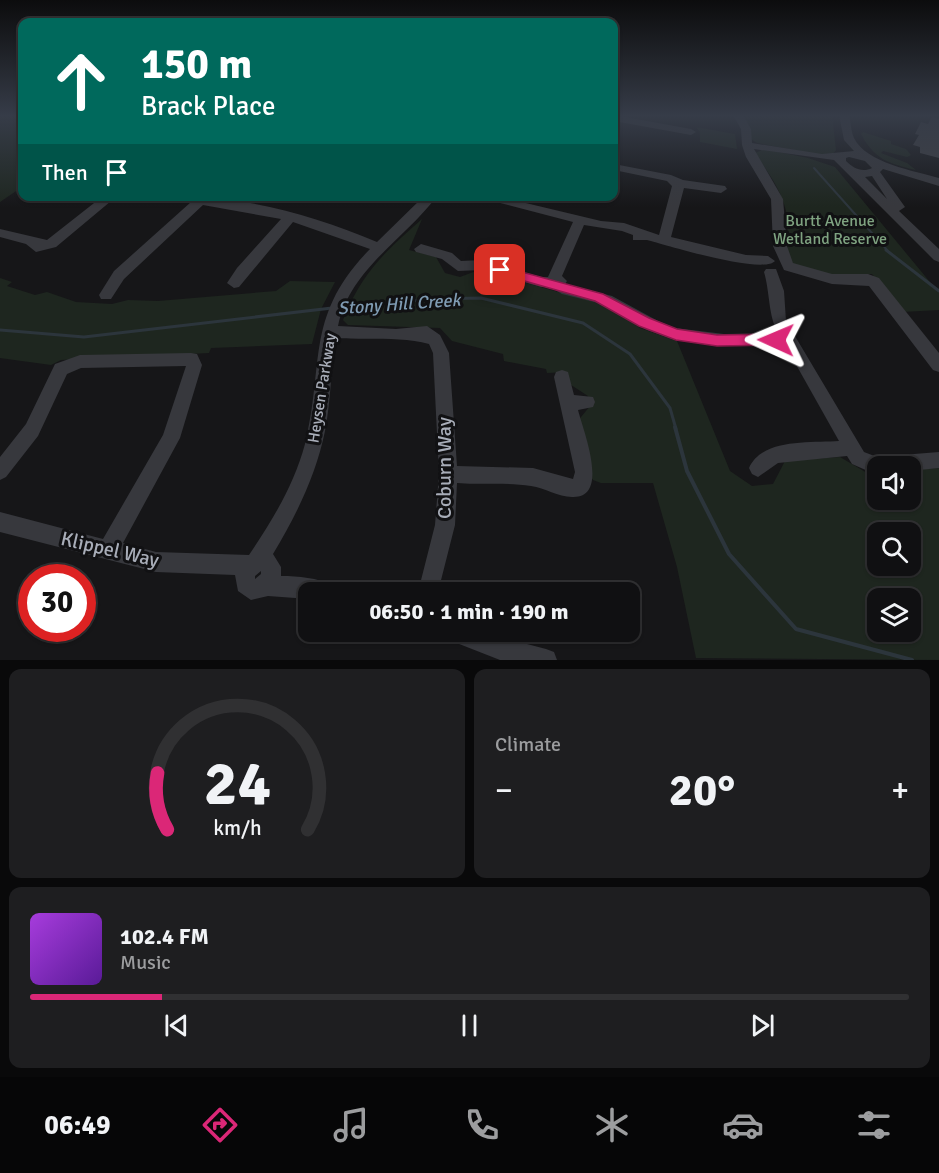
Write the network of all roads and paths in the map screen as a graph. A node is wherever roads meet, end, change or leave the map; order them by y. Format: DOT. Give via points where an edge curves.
graph roads {
  1 [pos="748,146"];
  2 [pos="757,146"];
  3 [pos="840,146"];
  4 [pos="852,146"];
  5 [pos="810,156"];
  6 [pos="841,156"];
  7 [pos="874,166"];
  8 [pos="618,168"];
  9 [pos="850,170"];
  10 [pos="939,182"];
  11 [pos="677,186"];
  12 [pos="721,189"];
  13 [pos="105,201"];
  14 [pos="197,201"];
  15 [pos="424,201"];
  16 [pos="522,201"];
  17 [pos="200,202"];
  18 [pos="289,218"];
  19 [pos="577,224"];
  20 [pos="0,233"];
  21 [pos="667,241"];
  22 [pos="378,249"];
  23 [pos="421,249"];
  24 [pos="939,256"];
  25 [pos="778,270"];
  26 [pos="557,279"];
  27 [pos="234,283"];
  28 [pos="106,295"];
  29 [pos="330,330"];
  30 [pos="787,337"];
  31 [pos="939,365"];
  32 [pos="562,377"];
  33 [pos="587,402"];
  34 [pos="567,403"];
  35 [pos="850,448"];
  36 [pos="939,460"];
  37 [pos="758,468"];
  38 [pos="0,471"];
  39 [pos="447,479"];
  40 [pos="0,522"];
  41 [pos="106,549"];
  42 [pos="260,571"];
  43 [pos="429,582"];
  44 [pos="298,585"];
  45 [pos="480,642"];
  46 [pos="546,660"];
  1 -- 25 [label="street" via="777,199"];
  2 -- 5 [label="street"];
  3 -- 6 [label="street"];
  4 -- 7 [label="street"];
  5 -- 6 [label="street"];
  5 -- 9 [label="street"];
  6 -- 7 [label="street" via="854,154"];
  6 -- 9 [label="street" via="840,162"];
  7 -- 9 [label="street"];
  7 -- 10 [label="street"];
  7 -- 24 [label="street" via="900,208"];
  8 -- 11 [label="street" via="660,177"];
  9 -- 24 [label="street"];
  11 -- 12 [label="street"];
  11 -- 21 [label="street"];
  13 -- 20 [label="street" via="46,246 36,247"];
  14 -- 17 [label="street"];
  15 -- 22 [label="street, Heysen Parkway"];
  16 -- 19 [label="street"];
  17 -- 18 [label="street"];
  17 -- 28 [label="street" via="119,275"];
  18 -- 22 [label="street"];
  18 -- 27 [label="street"];
  19 -- 21 [label="street" via="601,225 625,236"];
  19 -- 26 [label="street"];
  21 -- 25 [label="street"];
  22 -- 29 [label="street, Heysen Parkway" via="340,297"];
  23 -- 26 [label="street" via="447,256 458,266 482,265 535,280"];
  25 -- 30 [label="street" via="779,321"];
  25 -- 31 [label="street" via="874,282"];
  26 -- 30 [label="street" via="558,287 610,301 644,322 676,334 717,340"];
  29 -- 39 [label="street, Coburn Way" via="419,334 435,339 441,353"];
  29 -- 42 [label="street, Heysen Parkway" via="311,451"];
  30 -- 35 [label="street"];
  32 -- 34 [label="street"];
  33 -- 34 [label="street"];
  34 -- 39 [label="street" via="584,472 582,484 573,489 519,476"];
  35 -- 36 [label="street" via="858,458 877,466"];
  35 -- 37 [label="street" via="774,454"];
  38 -- 41 [label="street" via="32,430 52,389 67,371 90,363 190,359 194,362 171,438"];
  39 -- 43 [label="street, Coburn Way" via="445,525"];
  40 -- 41 [label="street, Klippel Way"];
  41 -- 42 [label="street, Klippel Way" via="156,562"];
  42 -- 44 [label="street"];
  45 -- 46 [label="street"];
}
